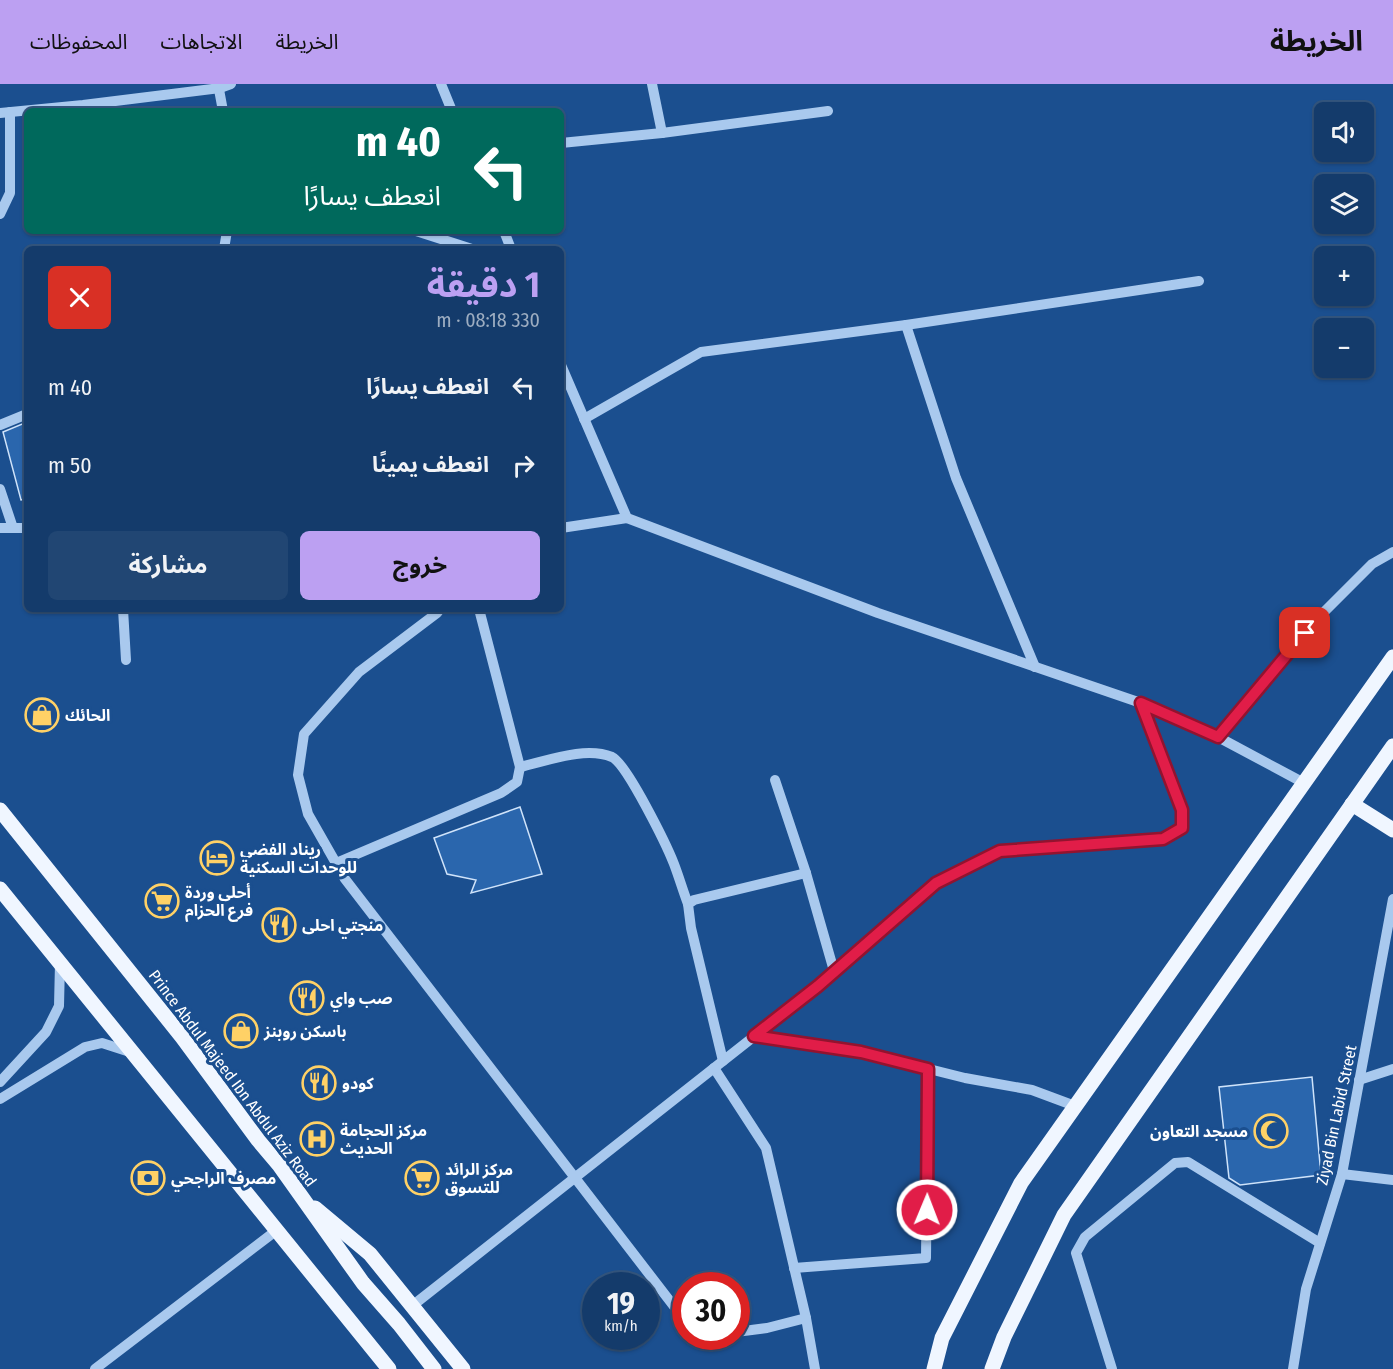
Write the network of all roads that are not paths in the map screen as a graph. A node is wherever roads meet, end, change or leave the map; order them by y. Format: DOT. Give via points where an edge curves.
graph roads {
  1 [pos="231,84"];
  2 [pos="441,84"];
  3 [pos="652,84"];
  4 [pos="219,86"];
  5 [pos="50,108"];
  6 [pos="223,108"];
  7 [pos="451,108"];
  8 [pos="24,110"];
  9 [pos="828,111"];
  10 [pos="5,112"];
  11 [pos="663,133"];
  12 [pos="564,143"];
  13 [pos="0,214"];
  14 [pos="425,234"];
  15 [pos="463,246"];
  16 [pos="1199,281"];
  17 [pos="906,325"];
  18 [pos="564,372"];
  19 [pos="24,415"];
  20 [pos="584,419"];
  21 [pos="0,425"];
  22 [pos="0,489"];
  23 [pos="627,518"];
  24 [pos="0,528"];
  25 [pos="13,528"];
  26 [pos="24,528"];
  27 [pos="564,528"];
  28 [pos="1393,552"];
  29 [pos="123,612"];
  30 [pos="438,612"];
  31 [pos="480,612"];
  32 [pos="1393,657"];
  33 [pos="126,660"];
  34 [pos="1035,667"];
  35 [pos="1141,703"];
  36 [pos="1218,737"];
  37 [pos="1393,746"];
  38 [pos="520,766"];
  39 [pos="775,780"];
  40 [pos="1304,783"];
  41 [pos="1352,804"];
  42 [pos="0,810"];
  43 [pos="1393,830"];
  44 [pos="336,863"];
  45 [pos="806,873"];
  46 [pos="0,889"];
  47 [pos="1393,899"];
  48 [pos="688,904"];
  49 [pos="60,963"];
  50 [pos="834,971"];
  51 [pos="754,1036"];
  52 [pos="133,1054"];
  53 [pos="723,1061"];
  54 [pos="714,1068"];
  55 [pos="928,1069"];
  56 [pos="1393,1069"];
  57 [pos="1359,1080"];
  58 [pos="0,1082"];
  59 [pos="0,1099"];
  60 [pos="1075,1106"];
  61 [pos="1342,1174"];
  62 [pos="574,1178"];
  63 [pos="1393,1180"];
  64 [pos="299,1195"];
  65 [pos="277,1230"];
  66 [pos="1320,1243"];
  67 [pos="794,1268"];
  68 [pos="672,1304"];
  69 [pos="412,1306"];
  70 [pos="806,1318"];
  71 [pos="750,1330"];
  72 [pos="95,1369"];
  73 [pos="389,1369"];
  74 [pos="434,1369"];
  75 [pos="463,1369"];
  76 [pos="815,1369"];
  77 [pos="934,1369"];
  78 [pos="992,1369"];
  79 [pos="1112,1369"];
  80 [pos="1293,1369"];
  1 -- 4 [label="street"];
  2 -- 7 [label="street"];
  3 -- 11 [label="street"];
  4 -- 5 [label="street"];
  4 -- 6 [label="street"];
  8 -- 10 [label="street"];
  9 -- 11 [label="street"];
  10 -- 13 [label="street" via="10,193"];
  11 -- 12 [label="street"];
  14 -- 15 [label="street"];
  16 -- 17 [label="street"];
  17 -- 20 [label="street" via="701,352"];
  17 -- 34 [label="street" via="956,478"];
  18 -- 20 [label="street"];
  19 -- 21 [label="street"];
  20 -- 23 [label="street"];
  22 -- 25 [label="street"];
  23 -- 27 [label="street"];
  23 -- 34 [label="street" via="878,613"];
  24 -- 25 [label="street"];
  25 -- 26 [label="street"];
  28 -- 36 [label="street" via="1372,564 1320,616"];
  29 -- 33 [label="street"];
  30 -- 44 [label="street" via="359,672 304,734 298,775 308,814"];
  31 -- 38 [label="street"];
  32 -- 40 [label="main road"];
  34 -- 35 [label="street"];
  35 -- 36 [label="street"];
  35 -- 50 [label="street" via="1182,810 1182,828 1163,839 1000,851 936,883"];
  36 -- 40 [label="street"];
  37 -- 41 [label="main road"];
  38 -- 44 [label="street" via="517,782 501,793"];
  38 -- 48 [label="street" via="580,754 614,758 627,773 664,841"];
  39 -- 45 [label="street"];
  40 -- 60 [label="main road"];
  41 -- 43 [label="main road"];
  41 -- 78 [label="main road" via="1064,1215"];
  42 -- 64 [label="main road, Prince Abdul Majeed Ibn Abdul Aziz Road" via="182,1037"];
  44 -- 62 [label="street"];
  45 -- 48 [label="street"];
  45 -- 50 [label="street"];
  46 -- 49 [label="main road"];
  47 -- 57 [label="street, Ziyad Bin Labid Street"];
  48 -- 53 [label="street"];
  49 -- 52 [label="main road"];
  49 -- 58 [label="street" via="60,1006 46,1032"];
  50 -- 51 [label="street"];
  51 -- 53 [label="street"];
  51 -- 55 [label="street" via="861,1052"];
  52 -- 59 [label="street" via="102,1043 85,1047"];
  52 -- 65 [label="main road"];
  53 -- 54 [label="street"];
  54 -- 62 [label="street"];
  54 -- 67 [label="street" via="766,1148"];
  55 -- 60 [label="street" via="1032,1090"];
  55 -- 67 [label="street" via="926,1258"];
  56 -- 57 [label="street"];
  57 -- 61 [label="street, Ziyad Bin Labid Street"];
  60 -- 77 [label="main road" via="1021,1183 942,1338"];
  61 -- 63 [label="street"];
  61 -- 66 [label="street, Ziyad Bin Labid Street"];
  62 -- 68 [label="street"];
  62 -- 69 [label="street"];
  64 -- 69 [label="main road" via="370,1254"];
  64 -- 74 [label="main road, Prince Abdul Majeed Ibn Abdul Aziz Road" via="363,1283"];
  65 -- 72 [label="street"];
  65 -- 73 [label="main road"];
  66 -- 79 [label="street" via="1188,1162 1175,1163 1085,1237 1076,1253"];
  66 -- 80 [label="street, Ziyad Bin Labid Street" via="1306,1289"];
  67 -- 70 [label="street"];
  69 -- 75 [label="main road"];
  70 -- 71 [label="street"];
  70 -- 76 [label="street"];
}
